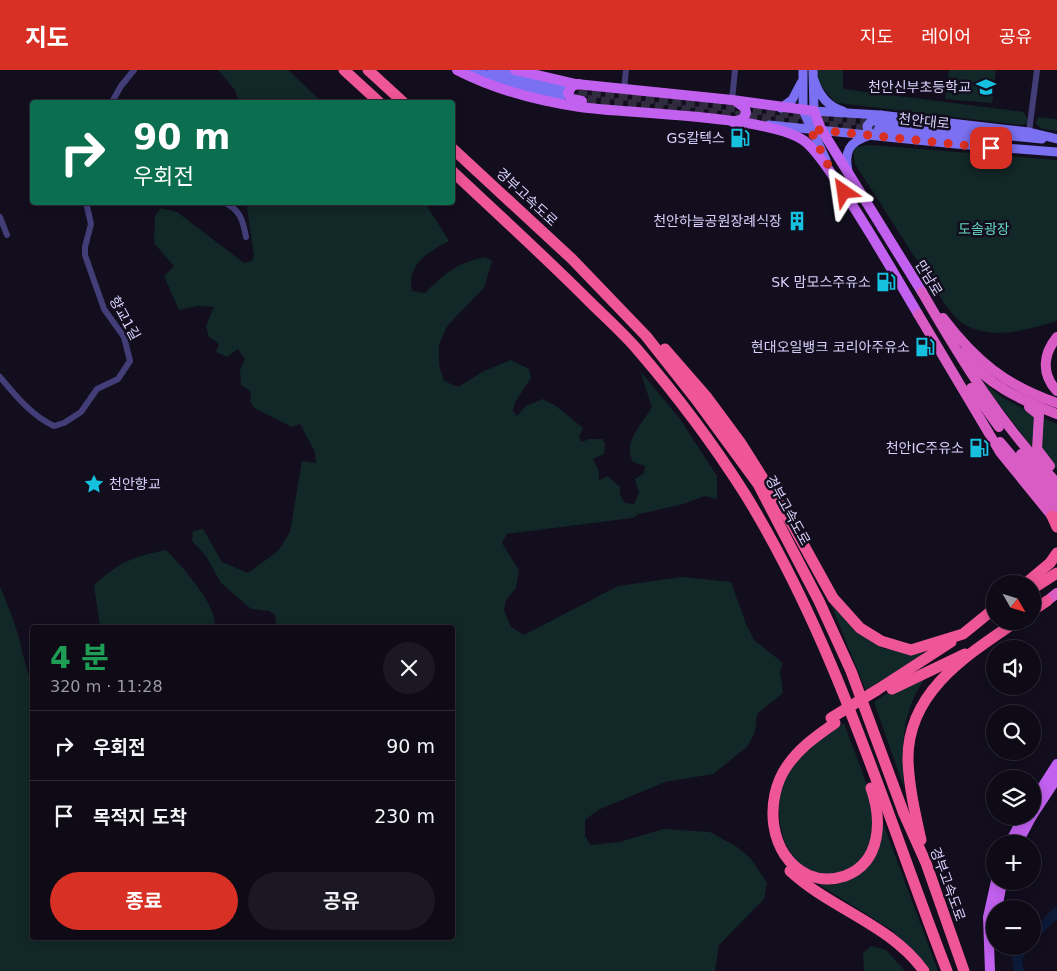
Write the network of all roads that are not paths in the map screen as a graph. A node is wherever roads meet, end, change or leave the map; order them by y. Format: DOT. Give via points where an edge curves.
graph roads {
  1 [pos="134,70"];
  2 [pos="344,70"];
  3 [pos="368,70"];
  4 [pos="457,70"];
  5 [pos="473,70"];
  6 [pos="492,70"];
  7 [pos="515,70"];
  8 [pos="626,70"];
  9 [pos="735,70"];
  10 [pos="1037,70"];
  11 [pos="803,73"];
  12 [pos="813,74"];
  13 [pos="579,84"];
  14 [pos="624,90"];
  15 [pos="114,100"];
  16 [pos="377,100"];
  17 [pos="401,100"];
  18 [pos="732,100"];
  19 [pos="781,108"];
  20 [pos="808,111"];
  21 [pos="649,114"];
  22 [pos="855,114"];
  23 [pos="732,122"];
  24 [pos="745,124"];
  25 [pos="878,126"];
  26 [pos="810,129"];
  27 [pos="821,129"];
  28 [pos="1030,132"];
  29 [pos="1057,139"];
  30 [pos="1057,150"];
  31 [pos="455,151"];
  32 [pos="455,174"];
  33 [pos="849,175"];
  34 [pos="834,177"];
  35 [pos="87,205"];
  36 [pos="228,205"];
  37 [pos="0,217"];
  38 [pos="7,235"];
  39 [pos="246,237"];
  40 [pos="572,260"];
  41 [pos="922,292"];
  42 [pos="918,314"];
  43 [pos="1057,337"];
  44 [pos="0,377"];
  45 [pos="1006,391"];
  46 [pos="1057,391"];
  47 [pos="1057,403"];
  48 [pos="1057,414"];
  49 [pos="1057,474"];
  50 [pos="1057,483"];
  51 [pos="1055,510"];
  52 [pos="1057,527"];
  53 [pos="1057,553"];
  54 [pos="1057,573"];
  55 [pos="1036,575"];
  56 [pos="1041,583"];
  57 [pos="1055,597"];
  58 [pos="1041,606"];
  59 [pos="986,615"];
  60 [pos="810,616"];
  61 [pos="986,619"];
  62 [pos="1004,630"];
  63 [pos="963,634"];
  64 [pos="978,648"];
  65 [pos="878,693"];
  66 [pos="833,720"];
  67 [pos="1057,764"];
  68 [pos="1057,778"];
  69 [pos="1041,789"];
  70 [pos="1041,802"];
  71 [pos="926,863"];
  72 [pos="994,890"];
  73 [pos="996,955"];
  74 [pos="924,971"];
  75 [pos="947,971"];
  76 [pos="964,971"];
  77 [pos="990,971"];
  78 [pos="997,971"];
  1 -- 15 [label="street"];
  2 -- 16 [label="highway"];
  3 -- 17 [label="highway"];
  4 -- 21 [label="main road" via="482,82 542,99 581,107"];
  5 -- 6 [label="main road" via="511,84 563,93"];
  7 -- 13 [label="main road"];
  8 -- 14 [label="street"];
  9 -- 18 [label="street"];
  10 -- 28 [label="street"];
  11 -- 19 [label="main road" via="795,97"];
  11 -- 20 [label="main road, 만남로"];
  12 -- 20 [label="main road, 만남로"];
  12 -- 22 [label="main road" via="821,94 831,105"];
  13 -- 14 [label="main road"];
  13 -- 21 [label="main road" via="569,91 571,99"];
  14 -- 18 [label="main road"];
  18 -- 19 [label="main road"];
  18 -- 23 [label="main road" via="742,104 747,111 743,119"];
  19 -- 20 [label="main road"];
  20 -- 22 [label="main road"];
  20 -- 26 [label="main road, 만남로"];
  20 -- 27 [label="main road, 만남로"];
  21 -- 23 [label="main road"];
  22 -- 25 [label="main road"];
  23 -- 24 [label="main road"];
  24 -- 26 [label="main road"];
  24 -- 34 [label="main road" via="788,131 798,136"];
  25 -- 27 [label="main road"];
  25 -- 28 [label="main road"];
  25 -- 29 [label="main road, 천안대로"];
  25 -- 30 [label="main road"];
  25 -- 33 [label="main road" via="848,148"];
  26 -- 27 [label="main road"];
  26 -- 34 [label="main road, 만남로"];
  27 -- 33 [label="main road, 만남로"];
  28 -- 29 [label="main road"];
  31 -- 40 [label="highway, 경부고속도로"];
  32 -- 60 [label="highway" via="635,347 744,493"];
  33 -- 41 [label="main road, 만남로"];
  34 -- 42 [label="main road, 만남로"];
  35 -- 44 [label="street, 향교1길" via="91,224 85,255 104,309 124,337 130,356 129,366 118,379 97,389 81,412 54,426 22,402"];
  36 -- 39 [label="street" via="239,212"];
  37 -- 38 [label="street"];
  40 -- 63 [label="highway" via="667,350 706,396 769,486 833,598 852,621 872,637 911,650"];
  40 -- 71 [label="highway, 경부고속도로" via="646,336 758,484 819,601 851,671 904,814"];
  41 -- 45 [label="highway" via="966,357"];
  41 -- 47 [label="highway" via="961,341 995,374 1025,391"];
  41 -- 50 [label="highway, 만남로" via="981,392 1019,442"];
  42 -- 51 [label="highway, 만남로"];
  42 -- 51 [label="highway" via="1000,452"];
  43 -- 46 [label="highway" via="1048,350 1045,365 1049,380"];
  45 -- 48 [label="highway"];
  45 -- 49 [label="highway" via="1038,413 1037,449"];
  51 -- 52 [label="highway"];
  53 -- 55 [label="highway"];
  54 -- 56 [label="highway"];
  57 -- 58 [label="highway"];
  59 -- 63 [label="highway"];
  60 -- 66 [label="highway" via="874,797 878,818 876,841 864,864 844,876 824,879 808,874 786,858 775,834 773,809 786,767"];
  60 -- 75 [label="highway" via="850,709"];
  61 -- 63 [label="highway"];
  62 -- 64 [label="highway"];
  63 -- 65 [label="highway"];
  64 -- 65 [label="highway"];
  64 -- 71 [label="highway" via="926,697 912,729 908,758 910,788"];
  65 -- 66 [label="highway"];
  66 -- 74 [label="highway" via="795,746 776,773 767,809 773,848 792,873 886,934 904,948"];
  67 -- 69 [label="main road"];
  68 -- 70 [label="main road"];
  71 -- 76 [label="highway, 경부고속도로"];
  72 -- 77 [label="main road" via="988,917"];
  73 -- 78 [label="main road"];
}
